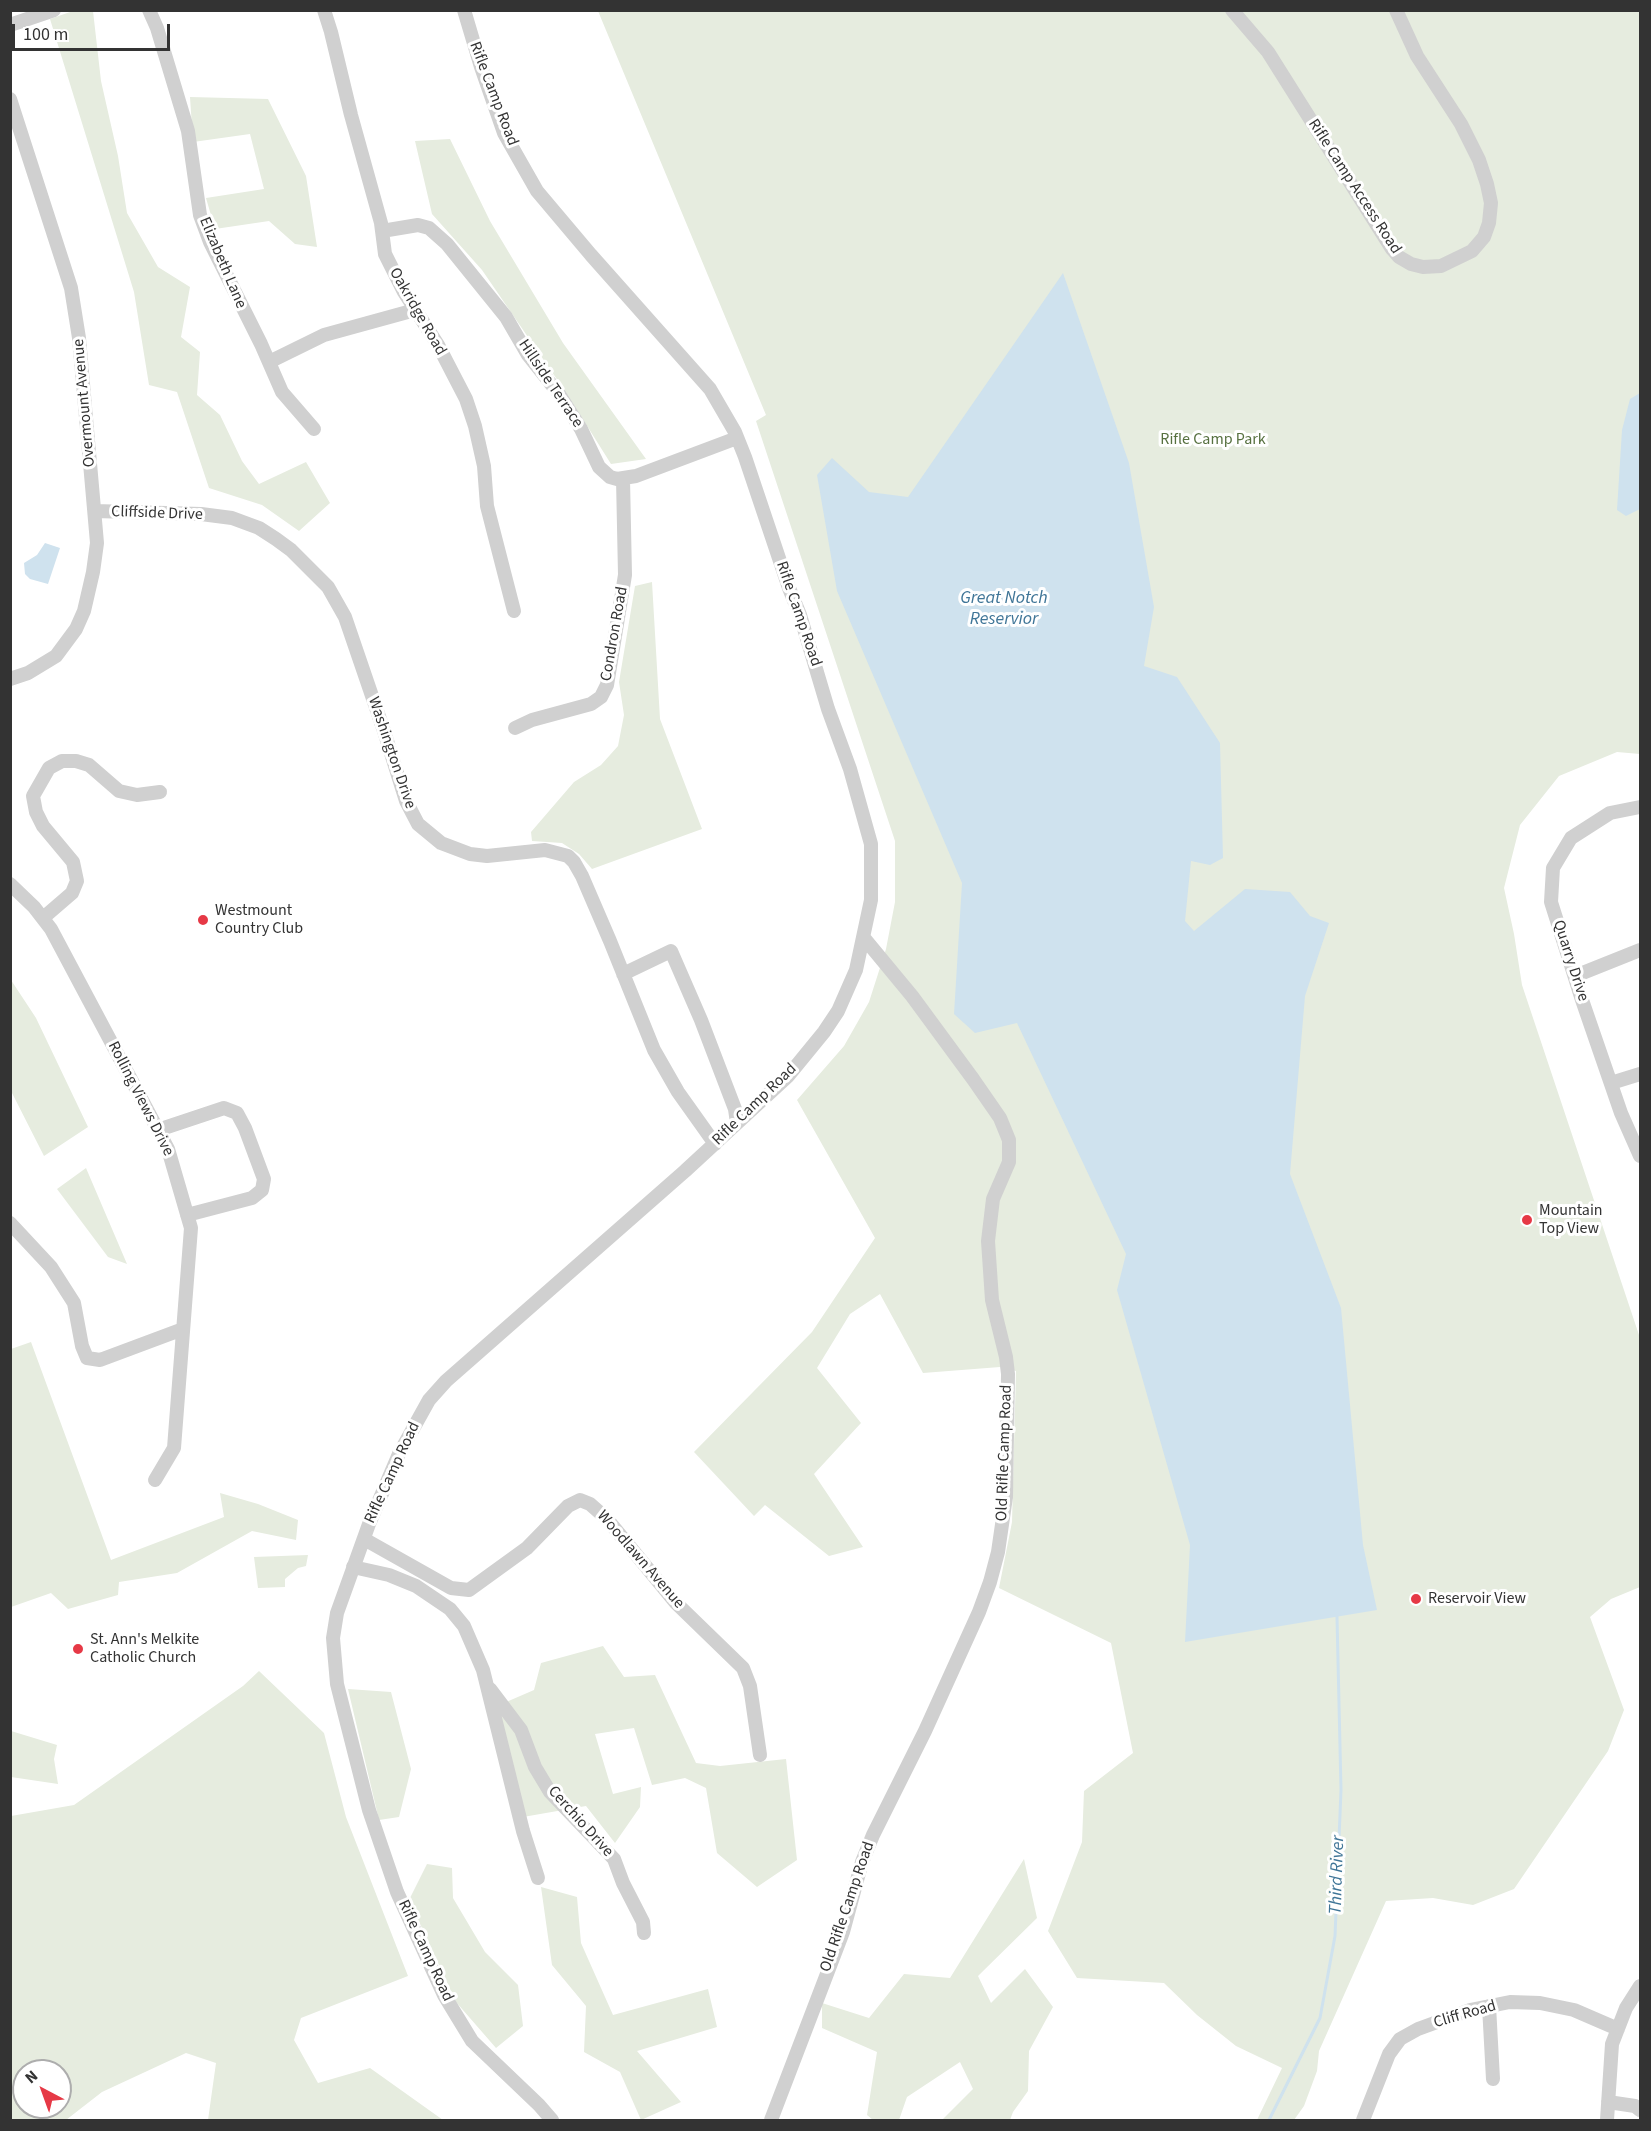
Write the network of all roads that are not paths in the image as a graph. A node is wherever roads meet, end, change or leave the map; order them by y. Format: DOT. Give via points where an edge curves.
graph roads {
  1 [pos="54,10"];
  2 [pos="149,10"];
  3 [pos="324,10"];
  4 [pos="464,10"];
  5 [pos="1232,10"];
  6 [pos="1396,10"];
  7 [pos="10,26"];
  8 [pos="12,106"];
  9 [pos="382,231"];
  10 [pos="415,310"];
  11 [pos="269,362"];
  12 [pos="314,429"];
  13 [pos="737,438"];
  14 [pos="623,479"];
  15 [pos="95,511"];
  16 [pos="220,517"];
  17 [pos="514,611"];
  18 [pos="10,679"];
  19 [pos="515,728"];
  20 [pos="160,792"];
  21 [pos="1641,807"];
  22 [pos="10,884"];
  23 [pos="43,918"];
  24 [pos="864,938"];
  25 [pos="1641,950"];
  26 [pos="623,974"];
  27 [pos="1575,976"];
  28 [pos="1641,1074"];
  29 [pos="1611,1083"];
  30 [pos="737,1123"];
  31 [pos="158,1130"];
  32 [pos="715,1144"];
  33 [pos="1641,1156"];
  34 [pos="187,1215"];
  35 [pos="10,1223"];
  36 [pos="183,1329"];
  37 [pos="155,1480"];
  38 [pos="364,1539"];
  39 [pos="353,1567"];
  40 [pos="422,1572"];
  41 [pos="416,1586"];
  42 [pos="486,1685"];
  43 [pos="760,1755"];
  44 [pos="538,1878"];
  45 [pos="644,1933"];
  46 [pos="1640,1989"];
  47 [pos="1490,2006"];
  48 [pos="1618,2029"];
  49 [pos="1493,2079"];
  50 [pos="1608,2102"];
  51 [pos="1641,2110"];
  52 [pos="552,2121"];
  53 [pos="771,2121"];
  54 [pos="1363,2121"];
  55 [pos="1607,2121"];
  1 -- 7 [label="street"];
  2 -- 11 [label="street, Elizabeth Lane" via="188,131 200,215"];
  3 -- 9 [label="street, Oakridge Road"];
  4 -- 13 [label="street, Rifle Camp Road" via="504,133 537,191 710,389"];
  5 -- 6 [label="street, Rifle Camp Access Road" via="1268,52 1392,249 1411,264 1441,266 1472,251 1484,237 1491,203 1470,142 1418,56"];
  8 -- 15 [label="street, Overmount Avenue" via="71,288"];
  9 -- 10 [label="street, Oakridge Road" via="385,255"];
  9 -- 14 [label="street, Hillside Terrace" via="418,225 429,228 447,244 506,317 528,355 559,394 603,472"];
  10 -- 11 [label="street" via="324,335"];
  10 -- 17 [label="street, Oakridge Road" via="466,399 475,426 484,466 487,507"];
  11 -- 12 [label="street, Elizabeth Lane" via="282,392"];
  13 -- 14 [label="street"];
  13 -- 24 [label="street, Rifle Camp Road" via="800,615 865,818 871,844 872,882"];
  14 -- 19 [label="street, Condron Road" via="625,575 607,685 601,697 591,704"];
  15 -- 16 [label="street, Cliffside Drive"];
  15 -- 18 [label="street, Overmount Avenue" via="97,543 93,572 84,611 75,629 56,656"];
  16 -- 26 [label="street, Washington Drive" via="245,522 276,539 328,587 345,617 406,801 418,824 441,843 470,854 545,850 568,856 582,876"];
  20 -- 23 [label="street" via="137,795 119,791 88,765 76,761 62,761 49,768 33,796 36,812 73,862 77,881 72,893"];
  21 -- 27 [label="street, Quarry Drive" via="1610,813 1571,838 1553,868 1551,902"];
  22 -- 23 [label="street, Rolling Views Drive"];
  23 -- 31 [label="street, Rolling Views Drive"];
  24 -- 30 [label="street, Rifle Camp Road" via="847,992 824,1032 788,1076"];
  24 -- 53 [label="street, Old Rifle Camp Road" via="973,1079 1000,1118 1009,1140 1009,1162 993,1199 988,1241 992,1300 1008,1374 1006,1497 998,1552 980,1610 873,1835 843,1932"];
  25 -- 27 [label="street"];
  26 -- 30 [label="street" via="671,951 701,1020"];
  26 -- 32 [label="street, Washington Drive" via="664,1069"];
  27 -- 29 [label="street, Quarry Drive"];
  28 -- 29 [label="street"];
  29 -- 33 [label="street, Quarry Drive"];
  30 -- 32 [label="street, Rifle Camp Road"];
  31 -- 34 [label="street, Rolling Views Drive" via="168,1149"];
  31 -- 34 [label="street" via="224,1108 237,1113 264,1179 262,1190 252,1198"];
  32 -- 38 [label="street, Rifle Camp Road" via="429,1400 403,1444"];
  34 -- 36 [label="street, Rolling Views Drive" via="191,1228"];
  35 -- 36 [label="street" via="51,1267 74,1303 87,1358 100,1360"];
  36 -- 37 [label="street, Rolling Views Drive" via="174,1448"];
  38 -- 39 [label="street, Rifle Camp Road"];
  38 -- 40 [label="street, Woodlawn Avenue"];
  39 -- 41 [label="street, Cerchio Drive" via="390,1575"];
  39 -- 52 [label="street, Rifle Camp Road" via="333,1638 337,1684 367,1800 397,1892 444,1995 472,2041"];
  40 -- 41 [label="street"];
  40 -- 43 [label="street, Woodlawn Avenue" via="452,1588 469,1590 527,1548 568,1506 580,1500 590,1504 607,1518 677,1604 743,1668 750,1686"];
  41 -- 42 [label="street, Cerchio Drive" via="450,1609 464,1626"];
  42 -- 44 [label="street, Cerchio Drive"];
  42 -- 45 [label="street, Cerchio Drive" via="521,1730 550,1792 614,1859 643,1922"];
  46 -- 48 [label="street" via="1626,2008"];
  47 -- 48 [label="street, Cliff Road" via="1540,2003 1574,2010"];
  47 -- 49 [label="street"];
  47 -- 54 [label="street, Cliff Road" via="1418,2029 1400,2039 1385,2062"];
  48 -- 50 [label="street" via="1612,2044"];
  50 -- 51 [label="street"];
  50 -- 55 [label="street"];
}
